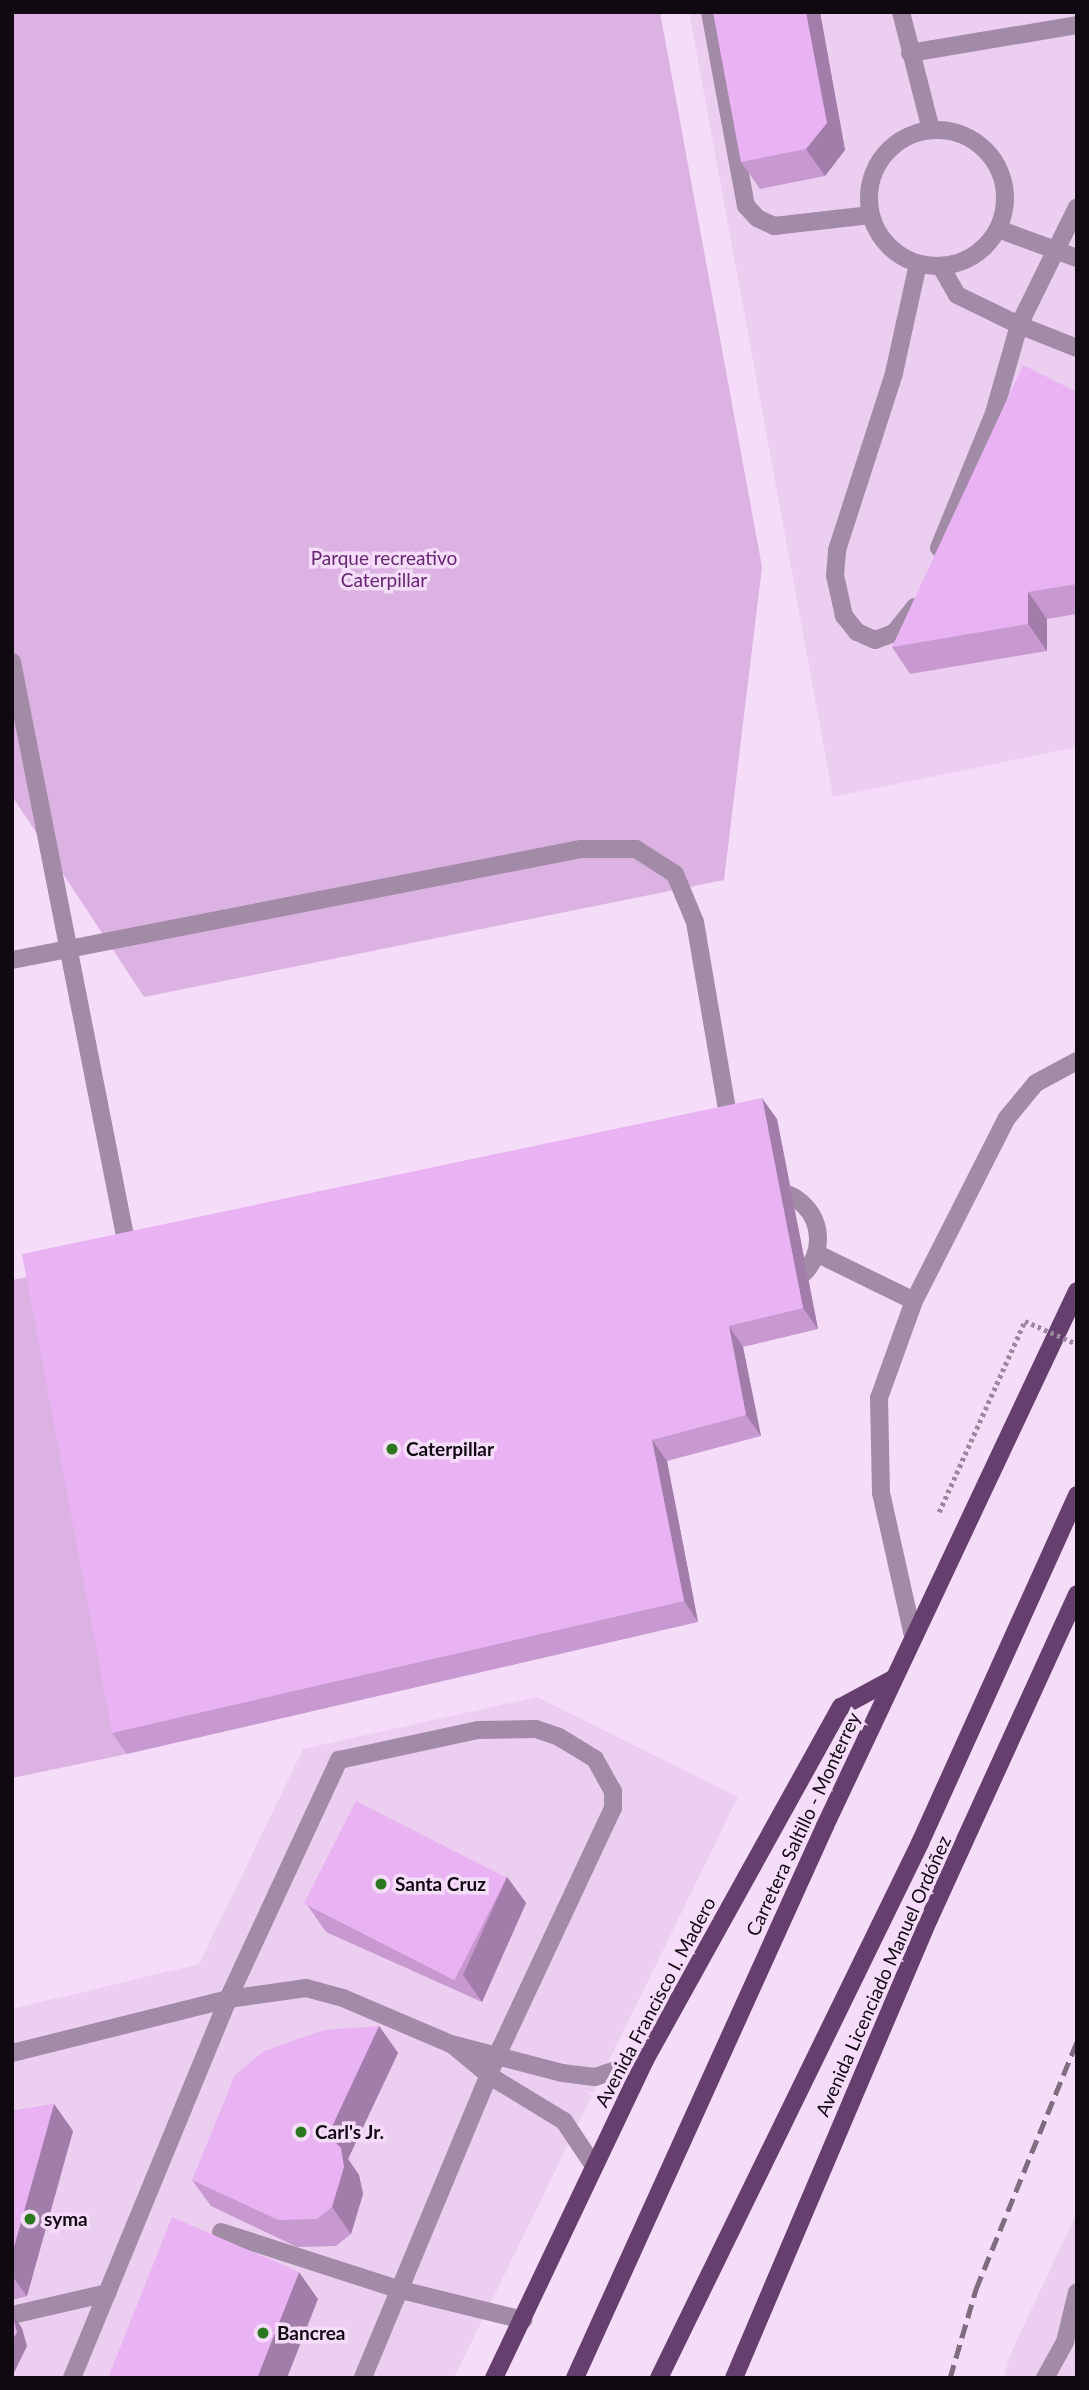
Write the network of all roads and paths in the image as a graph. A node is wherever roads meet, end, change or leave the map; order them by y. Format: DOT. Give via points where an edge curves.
graph roads {
  1 [pos="710,12"];
  2 [pos="901,12"];
  3 [pos="1077,25"];
  4 [pos="910,53"];
  5 [pos="931,130"];
  6 [pos="1077,207"];
  7 [pos="870,215"];
  8 [pos="998,229"];
  9 [pos="1057,250"];
  10 [pos="1077,258"];
  11 [pos="918,264"];
  12 [pos="941,267"];
  13 [pos="1019,324"];
  14 [pos="1077,348"];
  15 [pos="932,564"];
  16 [pos="922,589"];
  17 [pos="12,662"];
  18 [pos="70,949"];
  19 [pos="12,960"];
  20 [pos="1077,1061"];
  21 [pos="733,1147"];
  22 [pos="816,1253"];
  23 [pos="133,1276"];
  24 [pos="1077,1291"];
  25 [pos="914,1301"];
  26 [pos="1077,1344"];
  27 [pos="1077,1495"];
  28 [pos="939,1512"];
  29 [pos="1077,1594"];
  30 [pos="913,1636"];
  31 [pos="893,1679"];
  32 [pos="229,1999"];
  33 [pos="451,2043"];
  34 [pos="12,2053"];
  35 [pos="498,2053"];
  36 [pos="645,2060"];
  37 [pos="490,2076"];
  38 [pos="594,2166"];
  39 [pos="221,2232"];
  40 [pos="401,2290"];
  41 [pos="1077,2292"];
  42 [pos="107,2293"];
  43 [pos="12,2315"];
  44 [pos="523,2320"];
  45 [pos="1071,2343"];
  46 [pos="72,2378"];
  47 [pos="363,2378"];
  48 [pos="494,2378"];
  49 [pos="575,2378"];
  50 [pos="659,2378"];
  51 [pos="734,2378"];
  52 [pos="1045,2378"];
  1 -- 7 [label="lane" via="746,206 774,226"];
  2 -- 4 [label="lane"];
  3 -- 4 [label="lane"];
  4 -- 5 [label="lane"];
  5 -- 7 [label="lane" via="909,136 889,149 876,168 869,191"];
  5 -- 8 [label="lane" via="952,131 987,152 1004,188"];
  6 -- 9 [label="lane"];
  7 -- 11 [label="lane" via="880,237 896,254"];
  8 -- 9 [label="lane"];
  8 -- 12 [label="lane" via="984,248 964,261"];
  9 -- 10 [label="lane"];
  9 -- 13 [label="lane"];
  11 -- 12 [label="lane"];
  11 -- 16 [label="lane" via="894,373 836,550 835,575 844,615 857,632 875,640 894,633 912,614"];
  12 -- 13 [label="lane" via="957,295"];
  13 -- 14 [label="lane"];
  13 -- 15 [label="lane" via="994,413"];
  17 -- 18 [label="lane"];
  18 -- 19 [label="lane"];
  18 -- 21 [label="lane" via="581,849 636,849 675,874 695,922"];
  18 -- 23 [label="lane"];
  20 -- 25 [label="lane" via="1036,1083 1007,1118"];
  22 -- 22 [label="lane" via="797,1279 782,1286 749,1283 735,1273 722,1243 741,1193 790,1196 813,1220"];
  22 -- 25 [label="lane"];
  24 -- 30 [label="main road, Carretera Saltillo - Monterrey"];
  25 -- 30 [label="lane" via="879,1398 877,1451 881,1493"];
  26 -- 28 [label="path, bridge" via="1025,1321"];
  27 -- 50 [label="main road" via="920,1843"];
  29 -- 51 [label="main road, Avenida Licenciado Manuel Ordóñez" via="929,1919"];
  30 -- 31 [label="main road, Carretera Saltillo - Monterrey"];
  31 -- 36 [label="main road, Avenida Francisco I. Madero" via="841,1707"];
  31 -- 49 [label="main road, Carretera Saltillo - Monterrey"];
  32 -- 33 [label="lane" via="306,1988 343,1998"];
  32 -- 34 [label="lane"];
  32 -- 35 [label="lane" via="339,1760 478,1730 536,1729 595,1759 613,1791 613,1808"];
  32 -- 42 [label="lane"];
  33 -- 35 [label="lane"];
  33 -- 37 [label="lane"];
  35 -- 36 [label="lane" via="562,2073 595,2077"];
  35 -- 37 [label="lane"];
  36 -- 38 [label="main road, Avenida Francisco I. Madero"];
  37 -- 38 [label="lane" via="564,2121"];
  37 -- 40 [label="lane"];
  38 -- 44 [label="main road, Avenida Francisco I. Madero"];
  39 -- 40 [label="lane"];
  40 -- 44 [label="lane"];
  40 -- 47 [label="lane"];
  41 -- 45 [label="lane"];
  42 -- 43 [label="lane"];
  42 -- 46 [label="lane"];
  44 -- 48 [label="main road, Avenida Francisco I. Madero"];
  45 -- 52 [label="lane"];
}
